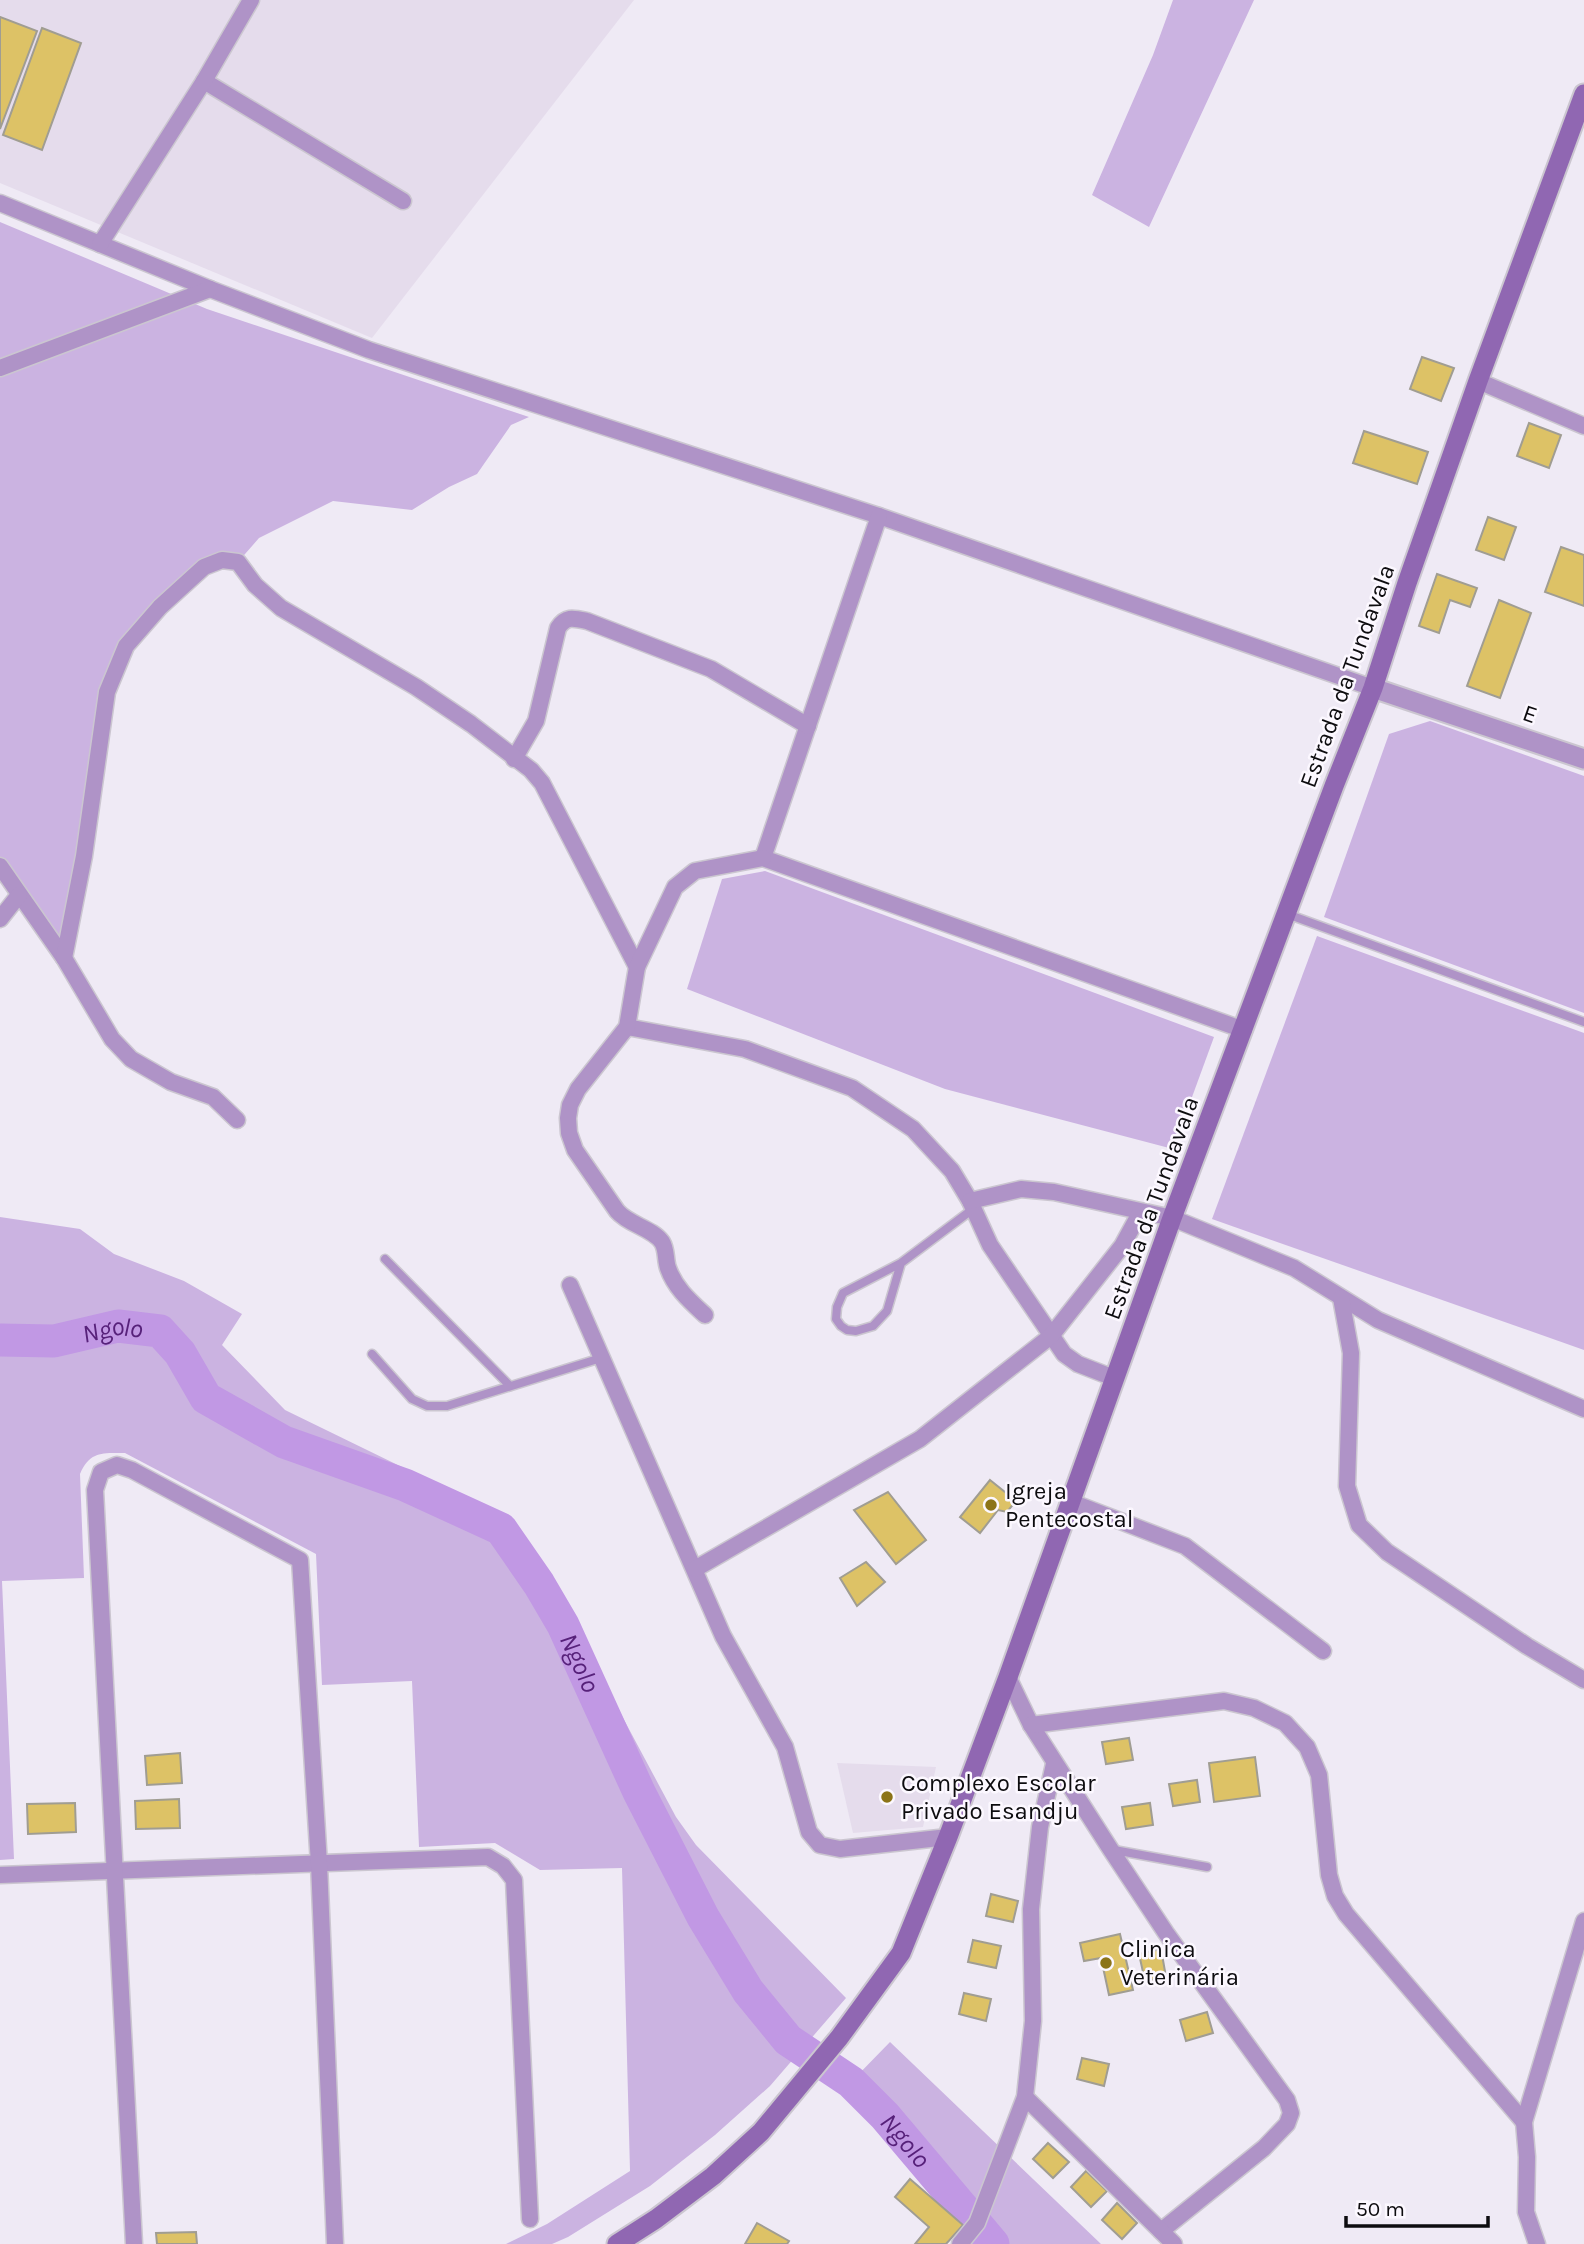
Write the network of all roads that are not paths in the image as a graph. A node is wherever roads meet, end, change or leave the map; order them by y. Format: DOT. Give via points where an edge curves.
graph roads {
  1 [pos="251,0"];
  2 [pos="204,81"];
  3 [pos="1584,94"];
  4 [pos="403,201"];
  5 [pos="0,203"];
  6 [pos="100,244"];
  7 [pos="209,289"];
  8 [pos="0,368"];
  9 [pos="1478,381"];
  10 [pos="1584,426"];
  11 [pos="879,516"];
  12 [pos="1373,688"];
  13 [pos="808,726"];
  14 [pos="514,759"];
  15 [pos="1584,759"];
  16 [pos="763,858"];
  17 [pos="0,866"];
  18 [pos="19,895"];
  19 [pos="1285,914"];
  20 [pos="0,919"];
  21 [pos="64,958"];
  22 [pos="637,967"];
  23 [pos="1584,1022"];
  24 [pos="627,1027"];
  25 [pos="1244,1030"];
  26 [pos="237,1121"];
  27 [pos="972,1205"];
  28 [pos="1140,1213"];
  29 [pos="1172,1219"];
  30 [pos="385,1259"];
  31 [pos="901,1263"];
  32 [pos="570,1285"];
  33 [pos="1341,1298"];
  34 [pos="705,1315"];
  35 [pos="1051,1336"];
  36 [pos="372,1354"];
  37 [pos="601,1358"];
  38 [pos="1114,1378"];
  39 [pos="510,1386"];
  40 [pos="1584,1409"];
  41 [pos="1071,1502"];
  42 [pos="695,1569"];
  43 [pos="1323,1651"];
  44 [pos="1007,1677"];
  45 [pos="1584,1680"];
  46 [pos="1031,1725"];
  47 [pos="1054,1764"];
  48 [pos="948,1837"];
  49 [pos="1111,1850"];
  50 [pos="319,1864"];
  51 [pos="1207,1867"];
  52 [pos="116,1872"];
  53 [pos="0,1875"];
  54 [pos="1584,1921"];
  55 [pos="1025,2097"];
  56 [pos="1524,2122"];
  57 [pos="530,2219"];
  58 [pos="1161,2231"];
  59 [pos="134,2244"];
  60 [pos="335,2244"];
  61 [pos="617,2244"];
  62 [pos="960,2244"];
  63 [pos="1174,2244"];
  64 [pos="1537,2244"];
  1 -- 2 [label="street"];
  2 -- 4 [label="street"];
  2 -- 6 [label="street"];
  3 -- 9 [label="main road, Estrada da Tundavala"];
  5 -- 6 [label="street"];
  6 -- 7 [label="street"];
  7 -- 8 [label="street"];
  7 -- 11 [label="street" via="369,350"];
  9 -- 10 [label="street"];
  9 -- 12 [label="main road, Estrada da Tundavala"];
  11 -- 12 [label="street"];
  11 -- 13 [label="street"];
  12 -- 15 [label="street, E"];
  12 -- 19 [label="main road, Estrada da Tundavala"];
  13 -- 14 [label="street" via="711,670 571,617 558,628 536,722"];
  13 -- 16 [label="street"];
  14 -- 21 [label="street" via="416,687 281,608 238,562 222,560 204,567 126,646 107,692"];
  14 -- 22 [label="street" via="542,783"];
  16 -- 22 [label="street" via="695,871 675,887"];
  16 -- 25 [label="street"];
  17 -- 18 [label="street"];
  18 -- 20 [label="street"];
  18 -- 21 [label="street"];
  19 -- 23 [label="lane"];
  19 -- 25 [label="main road, Estrada da Tundavala"];
  21 -- 26 [label="street" via="112,1039 131,1059 171,1082 212,1097"];
  22 -- 24 [label="street"];
  24 -- 27 [label="street" via="745,1049 852,1088 913,1129 952,1171"];
  24 -- 34 [label="street" via="578,1089 570,1105 569,1133 575,1150 617,1211 663,1243 673,1280"];
  25 -- 29 [label="main road, Estrada da Tundavala"];
  27 -- 28 [label="street" via="1021,1189 1054,1192"];
  27 -- 31 [label="lane"];
  27 -- 35 [label="street" via="990,1245"];
  28 -- 29 [label="street"];
  28 -- 35 [label="street" via="1122,1245"];
  29 -- 33 [label="street" via="1294,1268"];
  29 -- 38 [label="main road, Estrada da Tundavala"];
  30 -- 39 [label="lane"];
  31 -- 31 [label="lane" via="887,1311 873,1326 856,1331 841,1326 836,1319 843,1293"];
  32 -- 37 [label="street"];
  33 -- 40 [label="street" via="1378,1320"];
  33 -- 45 [label="street" via="1351,1353 1347,1486 1359,1525 1387,1552"];
  35 -- 38 [label="street" via="1078,1364"];
  35 -- 42 [label="street" via="920,1438"];
  36 -- 39 [label="lane" via="412,1399 427,1406 447,1406"];
  37 -- 39 [label="lane"];
  37 -- 42 [label="street"];
  38 -- 41 [label="main road, Estrada da Tundavala"];
  41 -- 43 [label="street" via="1185,1546"];
  41 -- 44 [label="main road, Estrada da Tundavala"];
  42 -- 48 [label="street" via="723,1636 785,1748 809,1832 820,1845 840,1849"];
  44 -- 46 [label="street"];
  44 -- 48 [label="main road, Estrada da Tundavala"];
  46 -- 47 [label="street"];
  46 -- 56 [label="street" via="1224,1701 1254,1708 1284,1723 1307,1747 1319,1775 1335,1896"];
  47 -- 49 [label="street"];
  47 -- 55 [label="street" via="1040,1827 1031,1909 1032,2021"];
  48 -- 61 [label="main road, Estrada da Tundavala" via="901,1953 793,2095 713,2176"];
  49 -- 51 [label="lane"];
  49 -- 58 [label="street" via="1287,2100 1291,2113 1287,2124 1264,2148"];
  50 -- 52 [label="street"];
  50 -- 52 [label="street" via="300,1560 117,1465 101,1472 95,1490"];
  50 -- 57 [label="street" via="488,1857 514,1880"];
  50 -- 60 [label="street"];
  52 -- 53 [label="street"];
  52 -- 59 [label="street"];
  54 -- 56 [label="street"];
  55 -- 58 [label="street"];
  55 -- 62 [label="street" via="977,2223"];
  56 -- 64 [label="street" via="1526,2212"];
  58 -- 63 [label="street"];
}
